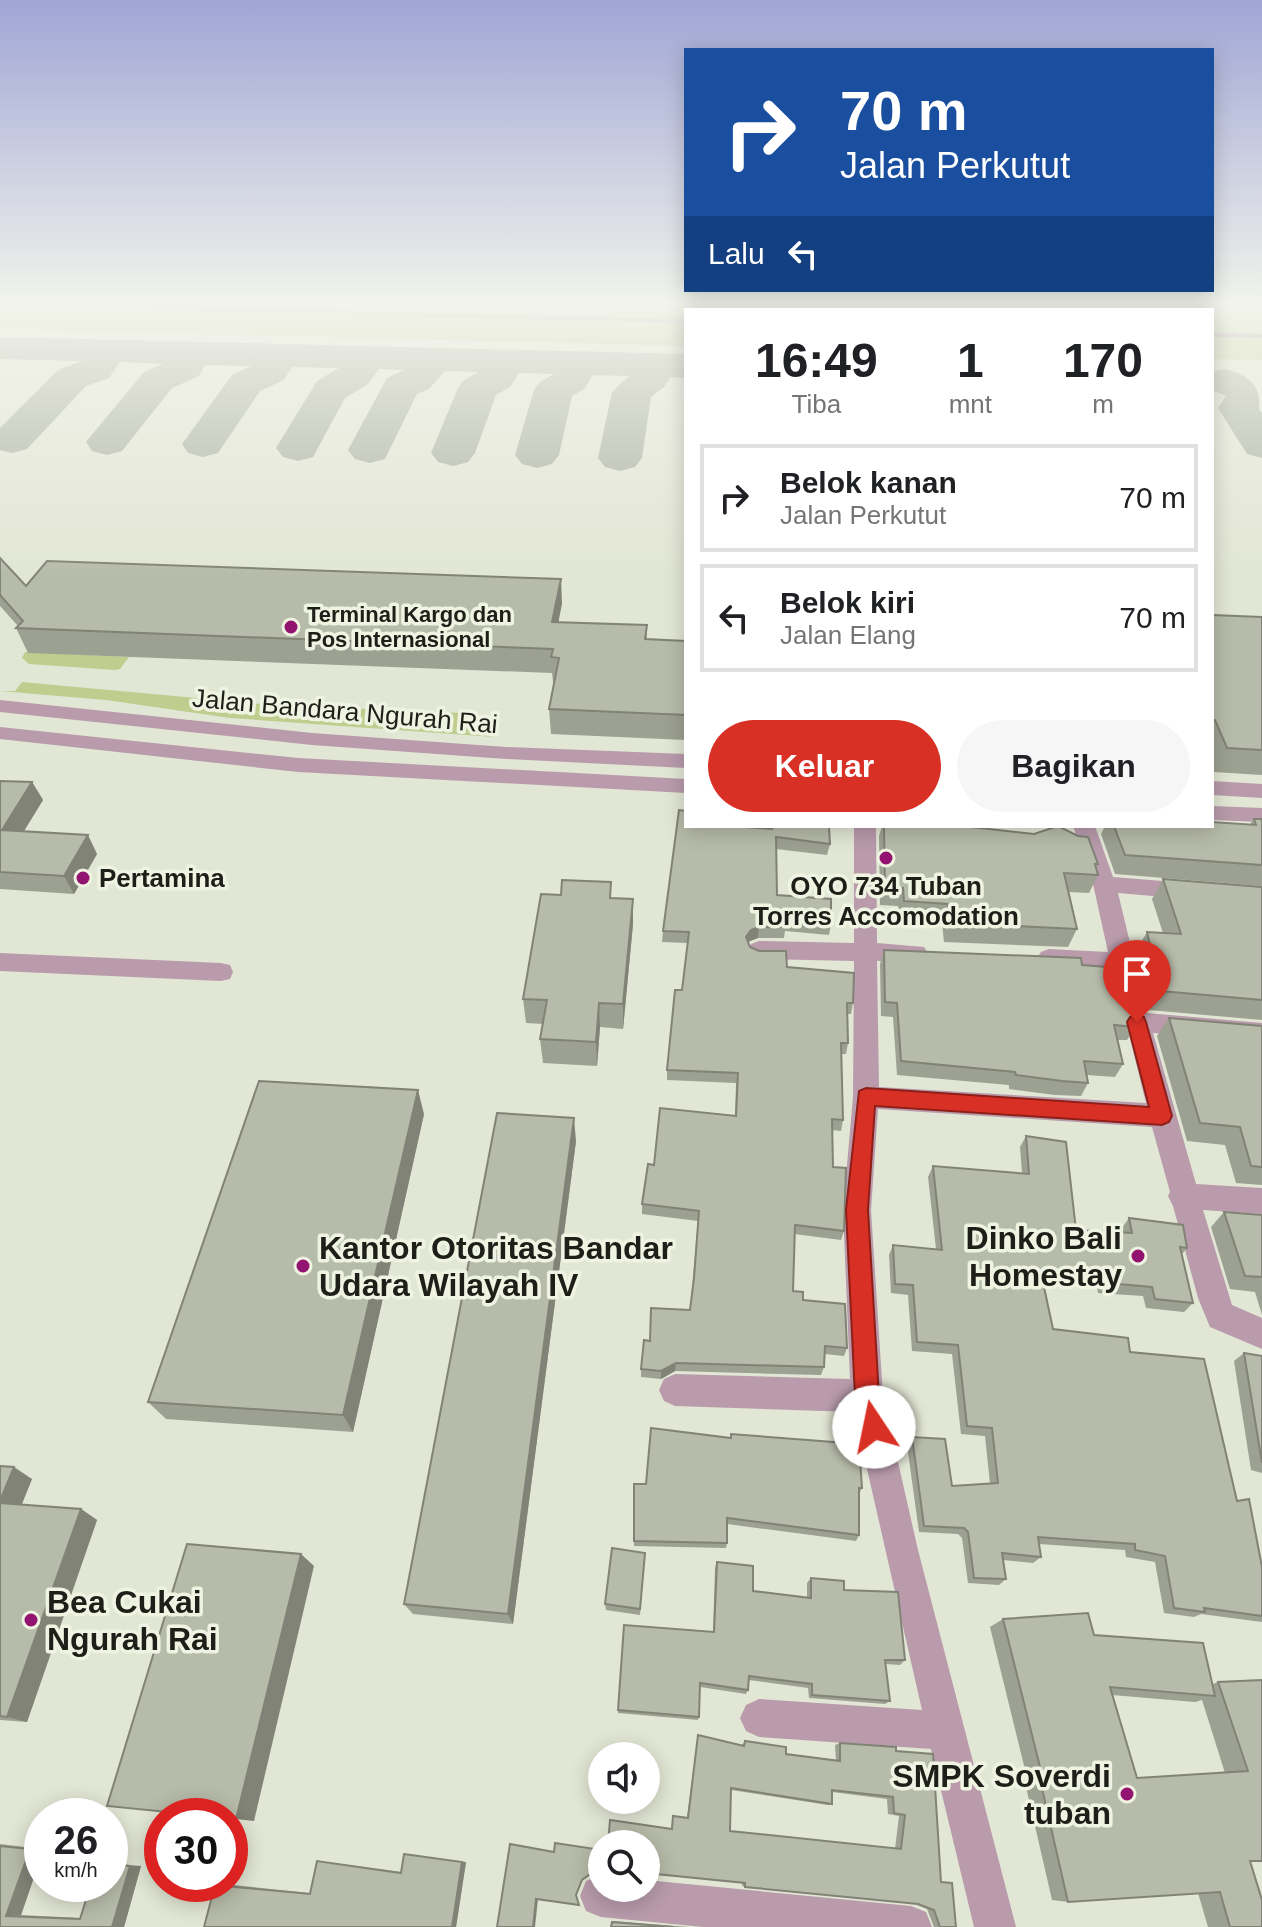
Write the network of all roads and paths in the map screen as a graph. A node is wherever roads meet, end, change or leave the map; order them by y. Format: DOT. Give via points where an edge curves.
graph roads {
  1 [pos="0,706"];
  2 [pos="84,715"];
  3 [pos="0,733"];
  4 [pos="66,739"];
  5 [pos="684,761"];
  6 [pos="684,786"];
  7 [pos="1214,788"];
  8 [pos="1262,791"];
  9 [pos="1214,813"];
  10 [pos="1262,815"];
  11 [pos="865,828"];
  12 [pos="1073,828"];
  13 [pos="1104,884"];
  14 [pos="1215,893"];
  15 [pos="759,950"];
  16 [pos="865,950"];
  17 [pos="940,954"];
  18 [pos="1031,958"];
  19 [pos="0,962"];
  20 [pos="1122,962"];
  21 [pos="221,972"];
  22 [pos="1137,1022"];
  23 [pos="1262,1033"];
  24 [pos="866,1097"];
  25 [pos="1162,1116"];
  26 [pos="1182,1196"];
  27 [pos="1262,1201"];
  28 [pos="1262,1334"];
  29 [pos="675,1390"];
  30 [pos="867,1396"];
  31 [pos="759,1718"];
  32 [pos="946,1731"];
  33 [pos="660,1902"];
  34 [pos="911,1927"];
  35 [pos="995,1927"];
  1 -- 2 [label="street, Jalan Bandara Ngurah Rai"];
  2 -- 4 [label="street"];
  2 -- 5 [label="street, Jalan Bandara Ngurah Rai" via="312,739"];
  3 -- 4 [label="street, Jalan Bandara Ngurah Rai"];
  4 -- 6 [label="street, Jalan Bandara Ngurah Rai" via="298,765"];
  7 -- 8 [label="street"];
  9 -- 10 [label="street"];
  11 -- 16 [label="street"];
  12 -- 13 [label="street"];
  13 -- 14 [label="street"];
  13 -- 20 [label="street"];
  15 -- 16 [label="street"];
  16 -- 17 [label="street"];
  16 -- 24 [label="street"];
  18 -- 20 [label="street"];
  19 -- 21 [label="street"];
  20 -- 22 [label="street"];
  22 -- 23 [label="street"];
  22 -- 25 [label="street"];
  24 -- 25 [label="street"];
  24 -- 30 [label="street" via="857,1210"];
  25 -- 26 [label="street"];
  26 -- 27 [label="street"];
  26 -- 28 [label="street" via="1221,1316"];
  29 -- 30 [label="street"];
  30 -- 32 [label="street"];
  31 -- 32 [label="street"];
  32 -- 35 [label="street"];
  33 -- 34 [label="street"];
}
